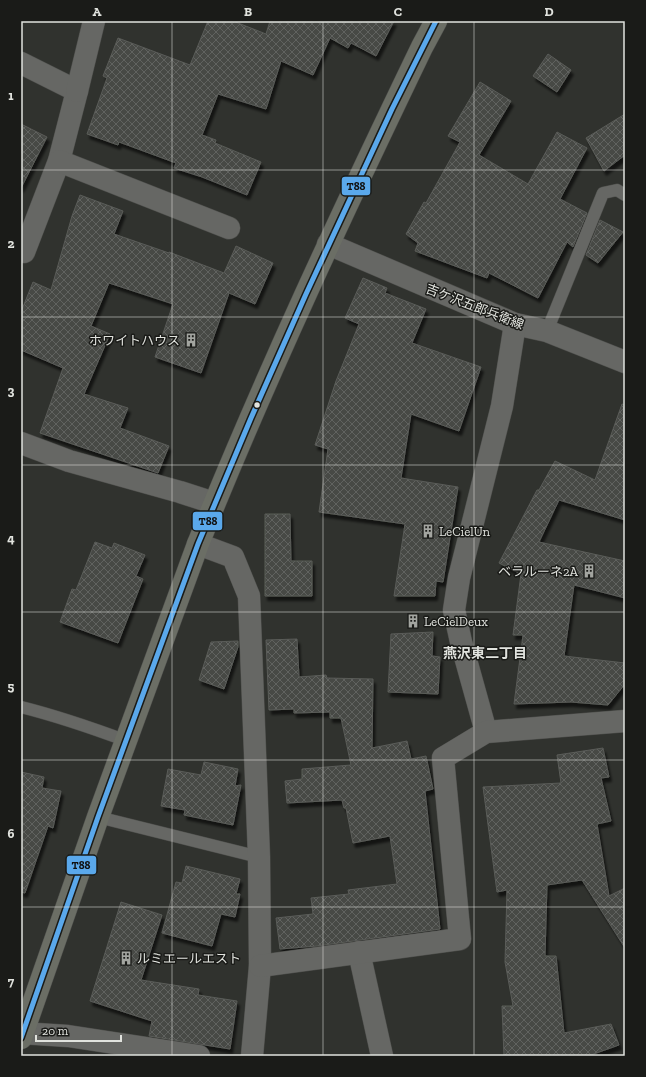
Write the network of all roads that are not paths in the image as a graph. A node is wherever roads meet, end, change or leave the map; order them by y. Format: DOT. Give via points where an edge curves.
graph roads {
  1 [pos="94,21"];
  2 [pos="436,21"];
  3 [pos="21,63"];
  4 [pos="77,91"];
  5 [pos="59,161"];
  6 [pos="625,196"];
  7 [pos="229,228"];
  8 [pos="328,244"];
  9 [pos="22,253"];
  10 [pos="515,324"];
  11 [pos="547,331"];
  12 [pos="625,362"];
  13 [pos="21,443"];
  14 [pos="214,503"];
  15 [pos="198,544"];
  16 [pos="21,707"];
  17 [pos="621,718"];
  18 [pos="486,732"];
  19 [pos="127,741"];
  20 [pos="98,817"];
  21 [pos="259,858"];
  22 [pos="359,952"];
  23 [pos="260,966"];
  24 [pos="22,1035"];
  25 [pos="199,1056"];
  26 [pos="252,1056"];
  27 [pos="382,1056"];
  1 -- 4 [label="street"];
  2 -- 8 [label="main road"];
  3 -- 4 [label="street"];
  4 -- 5 [label="street"];
  5 -- 7 [label="street"];
  5 -- 9 [label="street"];
  6 -- 11 [label="lane" via="617,190 603,193"];
  8 -- 10 [label="street, 吉ケ沢五郎兵衛線"];
  8 -- 14 [label="main road" via="254,407"];
  10 -- 11 [label="street, 吉ケ沢五郎兵衛線"];
  10 -- 18 [label="street" via="502,406 459,578 454,610"];
  11 -- 12 [label="street, 吉ケ沢五郎兵衛線"];
  13 -- 14 [label="street" via="69,461"];
  14 -- 15 [label="main road"];
  15 -- 19 [label="main road"];
  15 -- 21 [label="street" via="233,557 249,596"];
  16 -- 19 [label="lane" via="94,728"];
  17 -- 18 [label="street"];
  18 -- 22 [label="street" via="443,758 460,939"];
  19 -- 20 [label="main road"];
  20 -- 21 [label="lane"];
  20 -- 24 [label="main road"];
  21 -- 23 [label="street"];
  22 -- 23 [label="street"];
  22 -- 27 [label="street"];
  23 -- 26 [label="street"];
  24 -- 25 [label="street" via="68,1036"];
}
